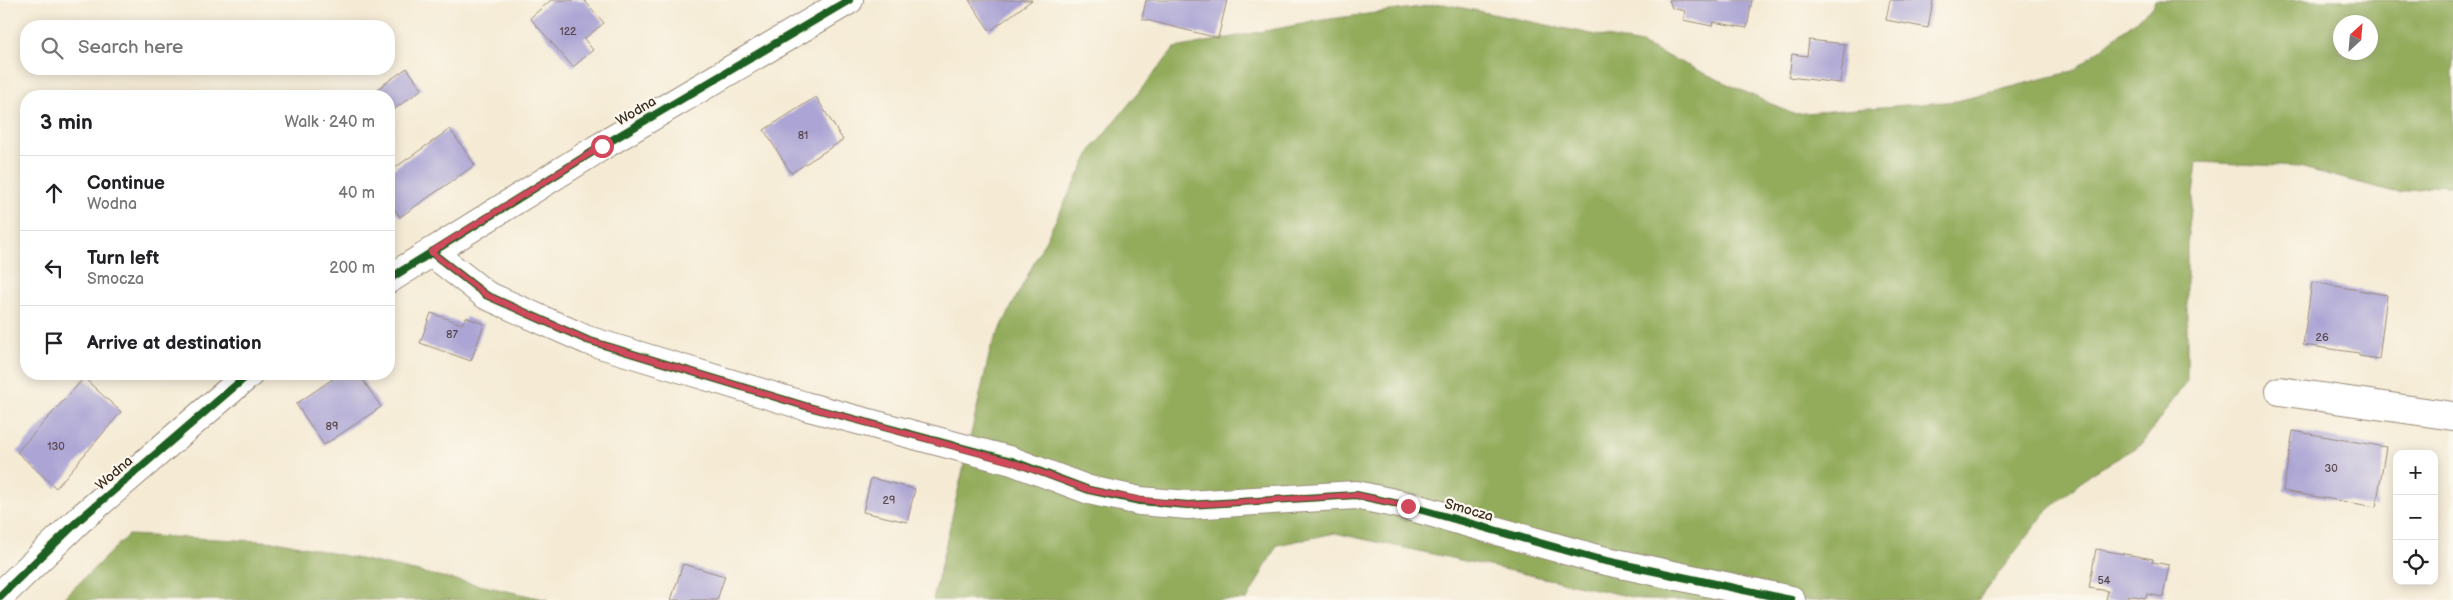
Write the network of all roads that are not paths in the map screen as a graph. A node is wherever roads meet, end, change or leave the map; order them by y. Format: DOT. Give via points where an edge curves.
graph roads {
  1 [pos="848,0"];
  2 [pos="431,252"];
  3 [pos="395,275"];
  4 [pos="242,380"];
  5 [pos="2280,391"];
  6 [pos="2453,416"];
  7 [pos="0,596"];
  8 [pos="1792,600"];
  1 -- 2 [label="street, Wodna"];
  2 -- 3 [label="street, Wodna"];
  2 -- 8 [label="street, Smocza" via="486,295 587,340 805,406 1012,462 1089,490 1188,505 1356,495 1408,506 1597,559"];
  4 -- 7 [label="street, Wodna" via="79,520"];
  5 -- 6 [label="street"];
}
